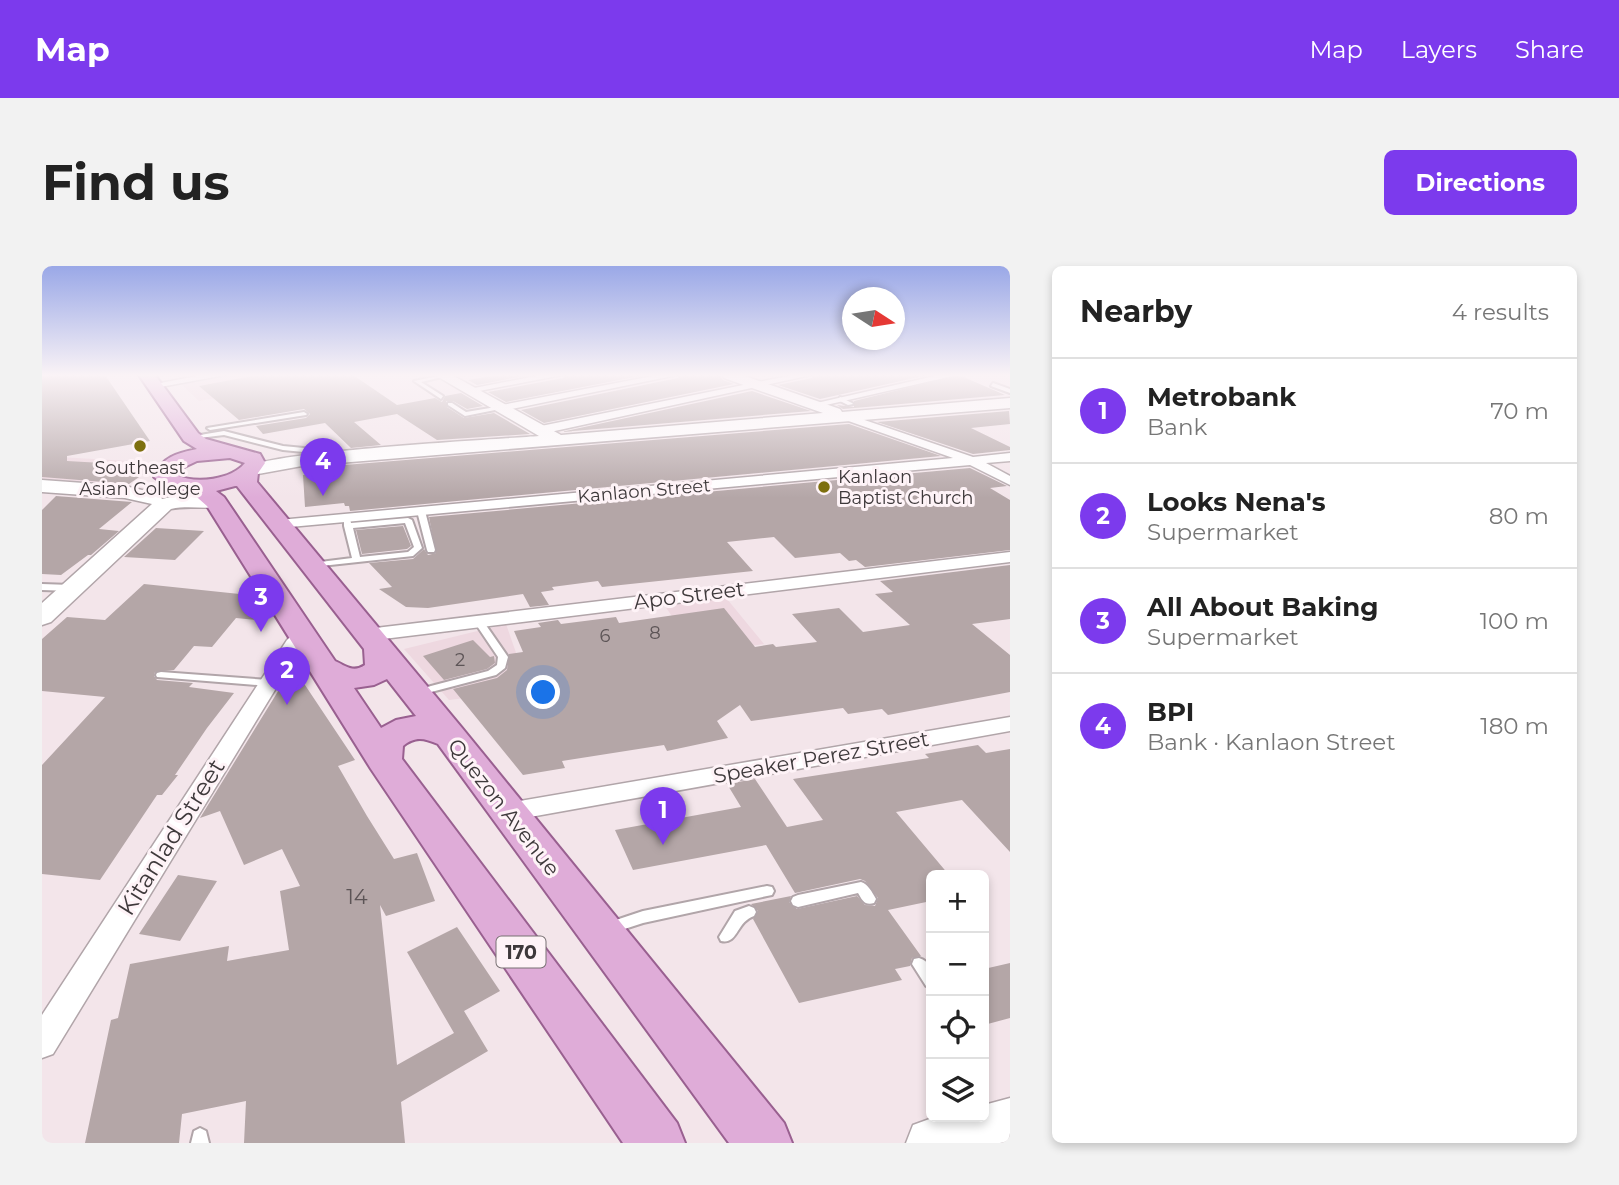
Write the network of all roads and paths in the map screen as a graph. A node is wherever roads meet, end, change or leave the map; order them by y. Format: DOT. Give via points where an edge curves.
graph roads {
  1 [pos="174,416"];
  2 [pos="293,416"];
  3 [pos="514,416"];
  4 [pos="609,416"];
  5 [pos="772,416"];
  6 [pos="862,416"];
  7 [pos="541,430"];
  8 [pos="189,434"];
  9 [pos="558,440"];
  10 [pos="167,442"];
  11 [pos="308,456"];
  12 [pos="1010,457"];
  13 [pos="973,461"];
  14 [pos="245,463"];
  15 [pos="168,472"];
  16 [pos="1010,481"];
  17 [pos="42,486"];
  18 [pos="110,491"];
  19 [pos="206,494"];
  20 [pos="152,498"];
  21 [pos="421,511"];
  22 [pos="347,522"];
  23 [pos="279,524"];
  24 [pos="431,550"];
  25 [pos="1010,557"];
  26 [pos="357,560"];
  27 [pos="103,563"];
  28 [pos="312,565"];
  29 [pos="42,587"];
  30 [pos="74,589"];
  31 [pos="42,617"];
  32 [pos="478,620"];
  33 [pos="304,634"];
  34 [pos="373,642"];
  35 [pos="326,667"];
  36 [pos="161,675"];
  37 [pos="269,683"];
  38 [pos="413,693"];
  39 [pos="1010,724"];
  40 [pos="450,736"];
  41 [pos="384,760"];
  42 [pos="508,812"];
  43 [pos="767,891"];
  44 [pos="870,899"];
  45 [pos="799,901"];
  46 [pos="750,912"];
  47 [pos="600,931"];
  48 [pos="726,937"];
  49 [pos="919,964"];
  50 [pos="926,974"];
  51 [pos="42,1043"];
  52 [pos="1010,1123"];
  53 [pos="657,1143"];
  54 [pos="764,1143"];
  55 [pos="931,1143"];
  1 -- 8 [label="main road"];
  2 -- 8 [label="lane"];
  3 -- 7 [label="main road"];
  4 -- 7 [label="street"];
  5 -- 9 [label="main road"];
  6 -- 13 [label="street"];
  7 -- 9 [label="main road"];
  8 -- 11 [label="lane" via="224,433"];
  8 -- 14 [label="main road"];
  9 -- 11 [label="main road"];
  10 -- 15 [label="main road" via="173,453"];
  11 -- 14 [label="main road"];
  12 -- 13 [label="street, Kanlaon Street"];
  13 -- 16 [label="street"];
  13 -- 21 [label="street, Kanlaon Street"];
  14 -- 15 [label="main road" via="199,454"];
  14 -- 19 [label="main road" via="231,480"];
  14 -- 23 [label="main road, Quezon Avenue" via="246,483"];
  15 -- 18 [label="main road"];
  15 -- 19 [label="main road" via="176,483"];
  15 -- 20 [label="main road"];
  17 -- 18 [label="main road"];
  18 -- 20 [label="main road"];
  19 -- 27 [label="main road" via="164,505"];
  19 -- 33 [label="main road, 170"];
  20 -- 27 [label="main road"];
  21 -- 22 [label="street, Kanlaon Street"];
  21 -- 24 [label="lane"];
  22 -- 23 [label="street, Kanlaon Street"];
  22 -- 26 [label="lane"];
  22 -- 26 [label="lane" via="408,520 418,548 410,554"];
  23 -- 28 [label="main road, Quezon Avenue"];
  25 -- 32 [label="street, Apo Street"];
  26 -- 28 [label="lane"];
  27 -- 30 [label="main road"];
  28 -- 34 [label="main road, Quezon Avenue"];
  29 -- 30 [label="lane"];
  30 -- 31 [label="main road"];
  32 -- 34 [label="street, Apo Street"];
  32 -- 38 [label="lane" via="503,657 502,666 492,673"];
  33 -- 35 [label="main road, 170"];
  33 -- 37 [label="street, Kitanlad Street"];
  34 -- 35 [label="main road" via="382,666 369,677 344,678"];
  34 -- 38 [label="main road, Quezon Avenue"];
  35 -- 41 [label="main road, 170"];
  36 -- 37 [label="lane"];
  37 -- 51 [label="street, Kitanlad Street"];
  38 -- 40 [label="main road, Quezon Avenue"];
  39 -- 42 [label="street, Speaker Perez Street"];
  40 -- 41 [label="main road" via="426,727 402,730 386,743"];
  40 -- 42 [label="main road, Quezon Avenue"];
  41 -- 53 [label="main road, 170"];
  42 -- 47 [label="main road, Quezon Avenue"];
  43 -- 47 [label="lane" via="643,917"];
  44 -- 45 [label="lane" via="861,887"];
  46 -- 48 [label="lane" via="740,915"];
  47 -- 54 [label="main road, Quezon Avenue"];
  49 -- 50 [label="lane"];
  52 -- 55 [label="main road"];
}
